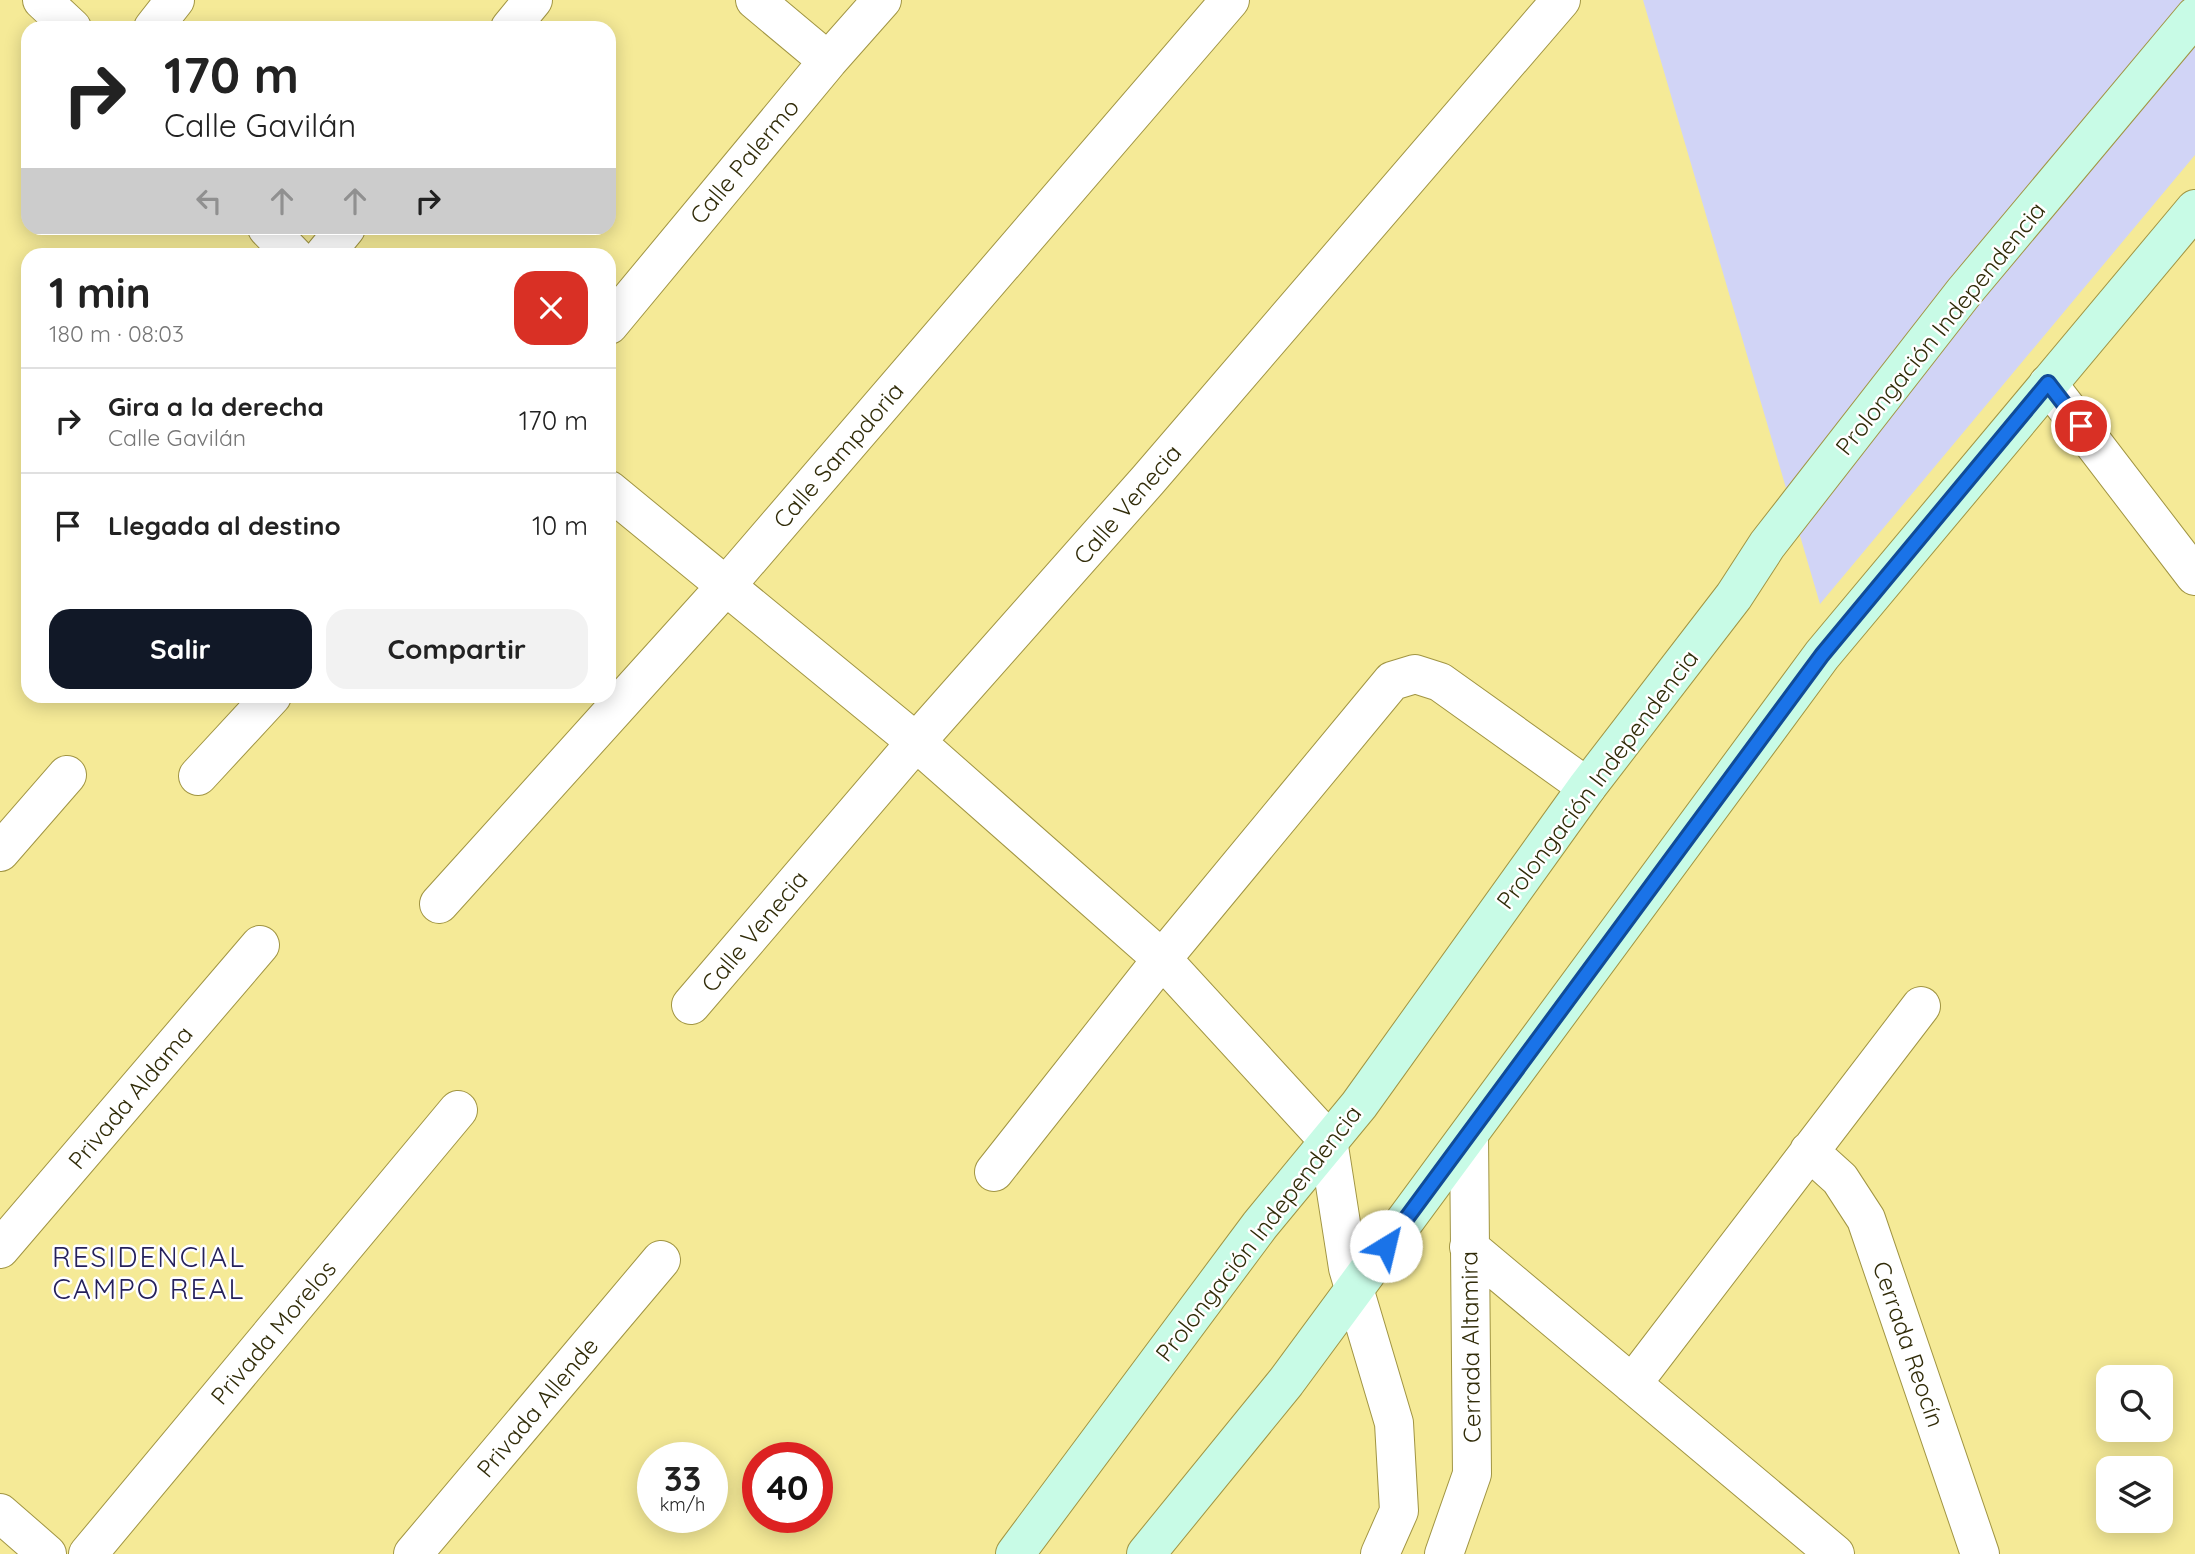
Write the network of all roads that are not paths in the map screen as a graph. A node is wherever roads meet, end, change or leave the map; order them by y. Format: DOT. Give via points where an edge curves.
graph roads {
  1 [pos="42,0"];
  2 [pos="175,0"];
  3 [pos="533,0"];
  4 [pos="755,0"];
  5 [pos="882,0"];
  6 [pos="1230,0"];
  7 [pos="1560,0"];
  8 [pos="2195,16"];
  9 [pos="64,21"];
  10 [pos="158,21"];
  11 [pos="516,21"];
  12 [pos="828,61"];
  13 [pos="2195,209"];
  14 [pos="274,235"];
  15 [pos="286,248"];
  16 [pos="616,317"];
  17 [pos="2048,383"];
  18 [pos="616,496"];
  19 [pos="2195,576"];
  20 [pos="725,587"];
  21 [pos="266,703"];
  22 [pos="916,742"];
  23 [pos="67,775"];
  24 [pos="198,776"];
  25 [pos="1587,788"];
  26 [pos="0,852"];
  27 [pos="439,904"];
  28 [pos="260,945"];
  29 [pos="1162,959"];
  30 [pos="691,1006"];
  31 [pos="1921,1006"];
  32 [pos="458,1110"];
  33 [pos="1469,1135"];
  34 [pos="1328,1140"];
  35 [pos="1810,1151"];
  36 [pos="994,1172"];
  37 [pos="1469,1247"];
  38 [pos="0,1249"];
  39 [pos="661,1260"];
  40 [pos="1353,1291"];
  41 [pos="1632,1384"];
  42 [pos="0,1513"];
  43 [pos="47,1554"];
  44 [pos="88,1554"];
  45 [pos="413,1554"];
  46 [pos="1015,1554"];
  47 [pos="1146,1554"];
  48 [pos="1380,1554"];
  49 [pos="1444,1554"];
  50 [pos="1835,1554"];
  51 [pos="1980,1554"];
  1 -- 9 [label="street"];
  2 -- 10 [label="street"];
  3 -- 11 [label="street"];
  4 -- 12 [label="street"];
  5 -- 12 [label="street, Calle Palermo"];
  6 -- 20 [label="street, Calle Sampdoria"];
  7 -- 22 [label="street, Calle Venecia"];
  8 -- 25 [label="street, Prolongación Independencia" via="1964,292 1767,545 1727,606"];
  12 -- 16 [label="street, Calle Palermo"];
  13 -- 17 [label="street"];
  14 -- 15 [label="street"];
  17 -- 19 [label="street"];
  17 -- 33 [label="street" via="1822,655"];
  18 -- 20 [label="street"];
  20 -- 22 [label="street"];
  20 -- 27 [label="street, Calle Sampdoria"];
  21 -- 24 [label="street"];
  22 -- 29 [label="street"];
  22 -- 30 [label="street, Calle Venecia"];
  23 -- 26 [label="street"];
  25 -- 29 [label="street" via="1440,682 1415,674 1392,681"];
  25 -- 34 [label="street, Prolongación Independencia" via="1359,1105"];
  28 -- 38 [label="street, Privada Aldama"];
  29 -- 34 [label="street"];
  29 -- 36 [label="street"];
  31 -- 35 [label="street"];
  32 -- 44 [label="street, Privada Morelos"];
  33 -- 37 [label="street, Cerrada Altamira"];
  33 -- 40 [label="street"];
  34 -- 40 [label="street"];
  34 -- 46 [label="street, Prolongación Independencia"];
  35 -- 41 [label="street"];
  35 -- 51 [label="street, Cerrada Reocín" via="1840,1179 1867,1219"];
  37 -- 41 [label="street"];
  37 -- 49 [label="street, Cerrada Altamira" via="1472,1474"];
  39 -- 45 [label="street, Privada Allende"];
  40 -- 47 [label="street" via="1286,1382"];
  40 -- 48 [label="street" via="1394,1423 1399,1511"];
  41 -- 50 [label="street"];
  42 -- 43 [label="street"];
}
